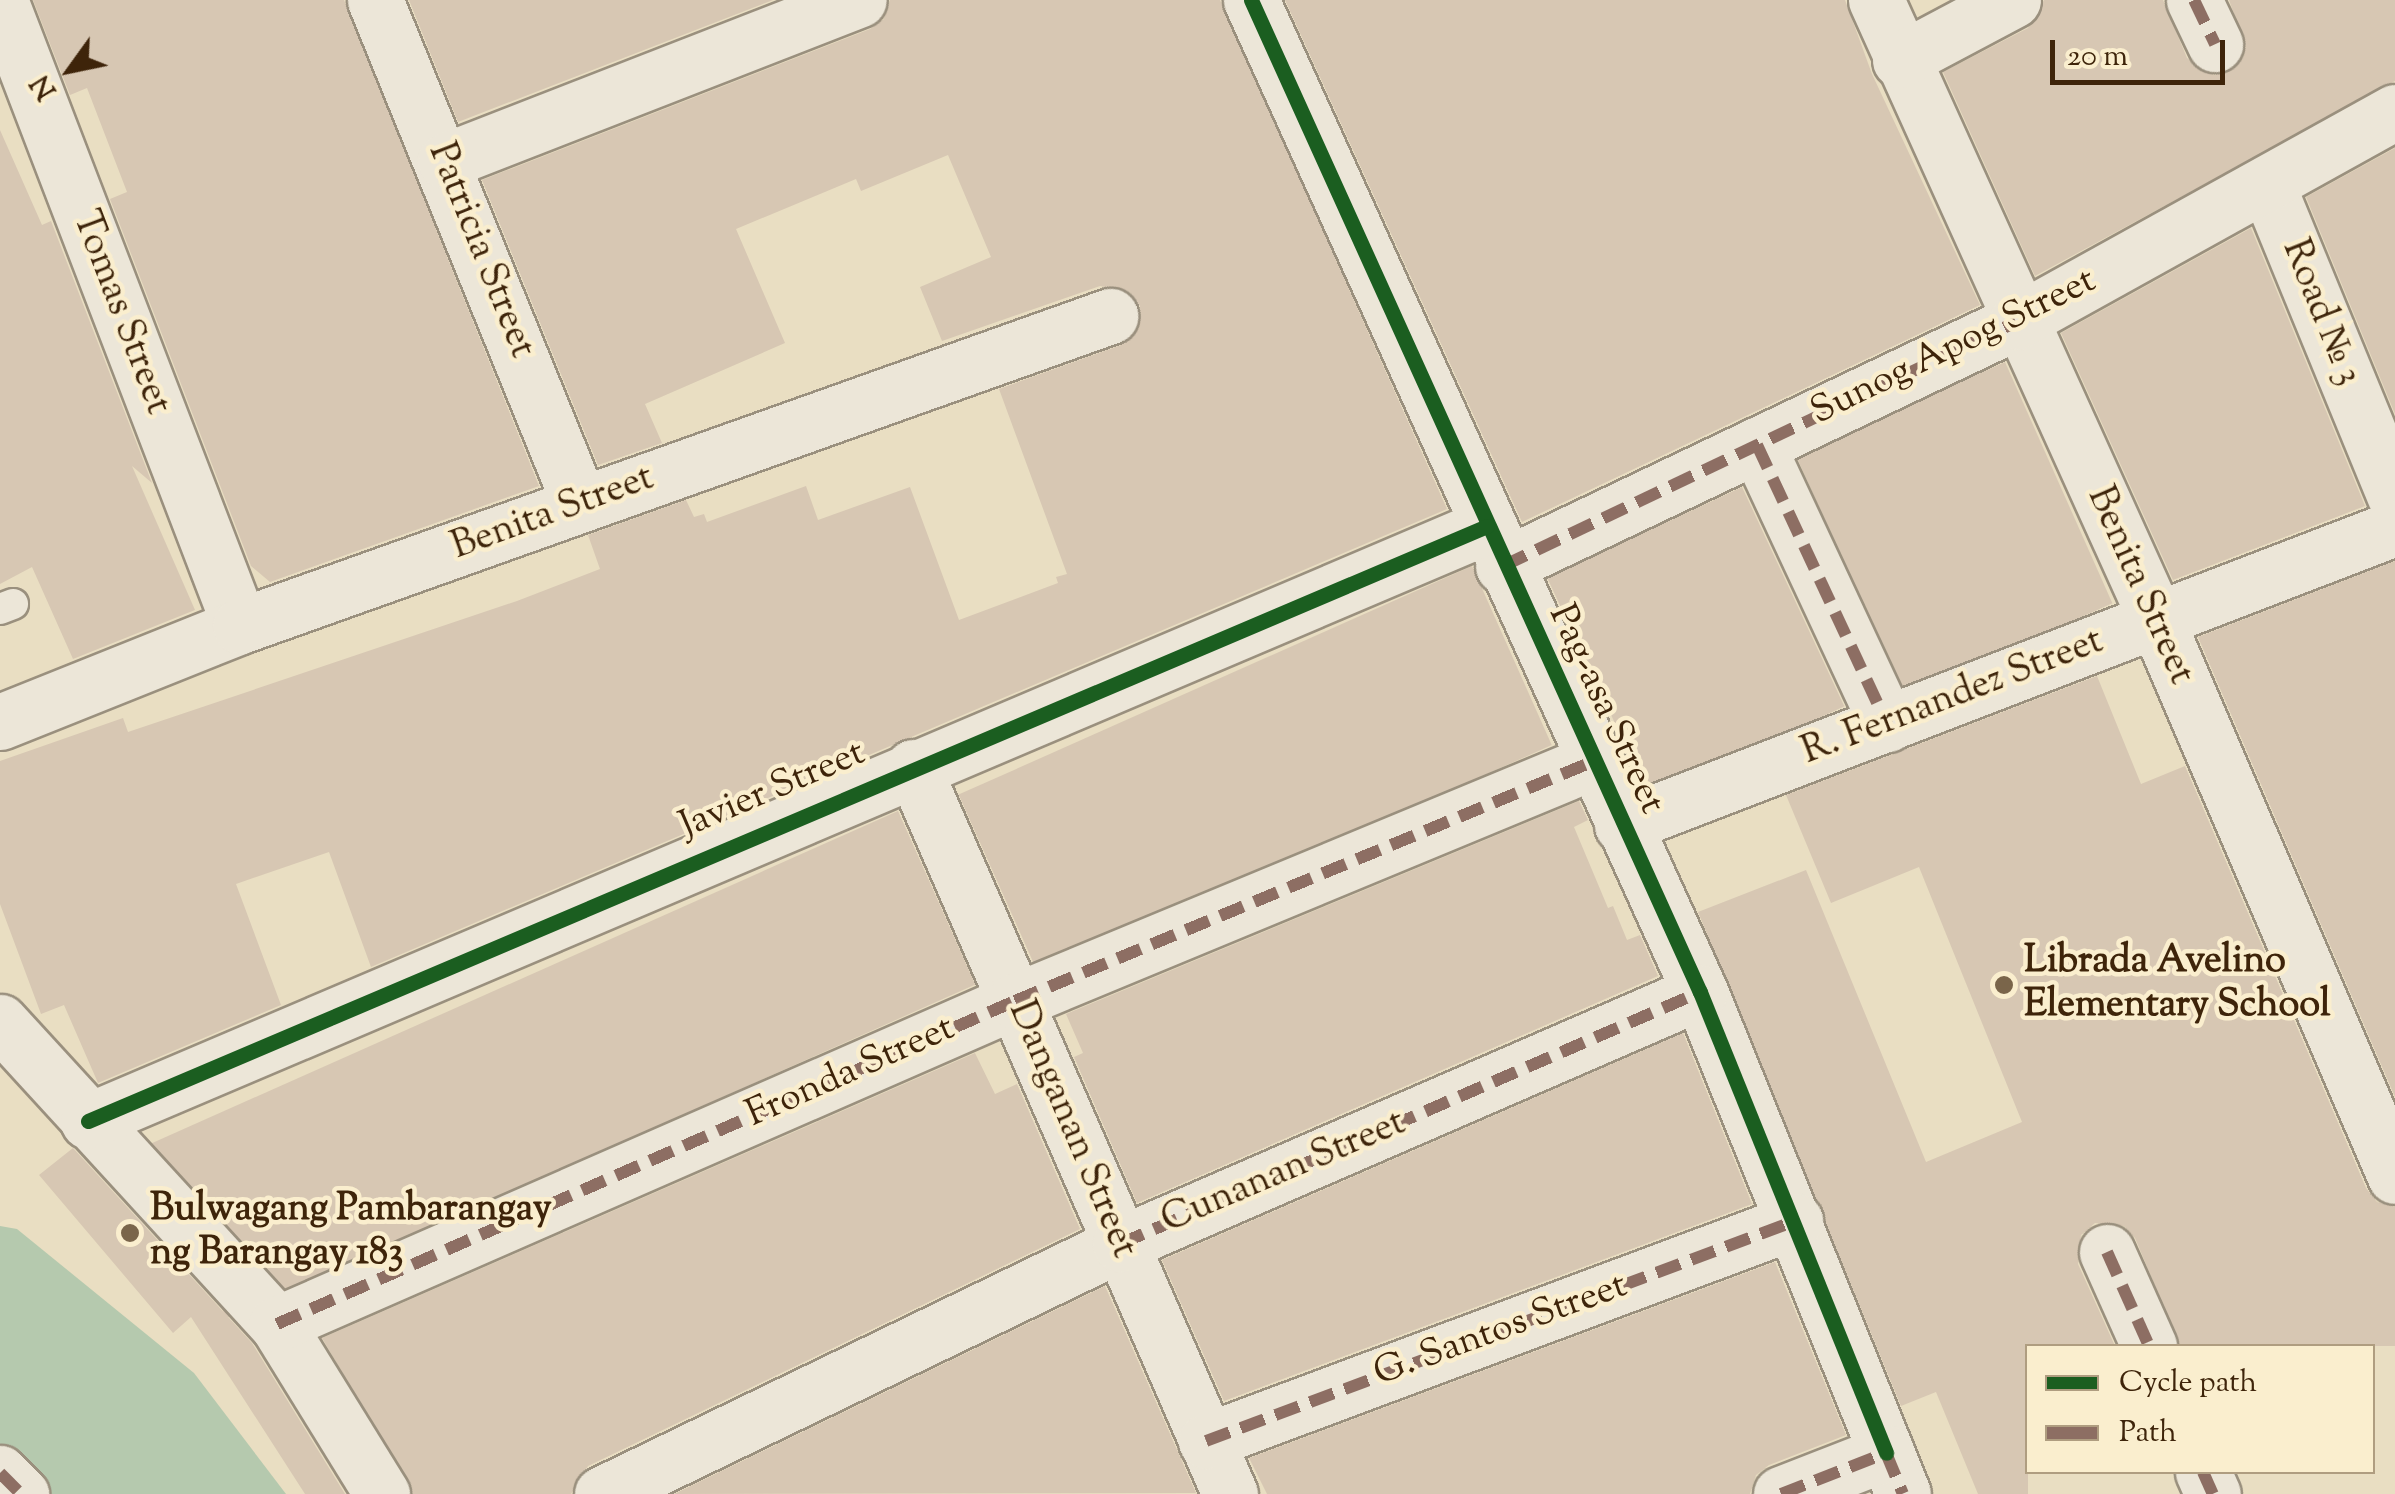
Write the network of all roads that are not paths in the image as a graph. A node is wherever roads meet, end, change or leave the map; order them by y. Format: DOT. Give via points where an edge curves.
graph roads {
  1 [pos="0,0"];
  2 [pos="375,0"];
  3 [pos="859,0"];
  4 [pos="1251,0"];
  5 [pos="1876,0"];
  6 [pos="2013,0"];
  7 [pos="1900,60"];
  8 [pos="2395,112"];
  9 [pos="445,161"];
  10 [pos="2268,186"];
  11 [pos="1110,316"];
  12 [pos="2016,322"];
  13 [pos="1757,445"];
  14 [pos="2395,496"];
  15 [pos="580,504"];
  16 [pos="2395,528"];
  17 [pos="1495,546"];
  18 [pos="2156,619"];
  19 [pos="240,626"];
  20 [pos="0,722"];
  21 [pos="1887,724"];
  22 [pos="1594,761"];
  23 [pos="913,767"];
  24 [pos="1622,825"];
  25 [pos="1700,992"];
  26 [pos="1015,1001"];
  27 [pos="0,1022"];
  28 [pos="88,1122"];
  29 [pos="2395,1176"];
  30 [pos="1795,1222"];
  31 [pos="1120,1244"];
  32 [pos="2108,1252"];
  33 [pos="277,1324"];
  34 [pos="2148,1344"];
  35 [pos="1206,1441"];
  36 [pos="0,1474"];
  37 [pos="1895,1474"];
  38 [pos="21,1494"];
  39 [pos="382,1494"];
  40 [pos="602,1494"];
  41 [pos="1230,1494"];
  42 [pos="1781,1494"];
  1 -- 19 [label="street, Tomas Street"];
  2 -- 9 [label="street, Patricia Street"];
  3 -- 9 [label="street"];
  4 -- 17 [label="street, Pag-asa Street"];
  5 -- 7 [label="street, Benita Street"];
  6 -- 7 [label="street"];
  7 -- 12 [label="street, Benita Street"];
  8 -- 10 [label="street, Sunog Apog Street"];
  9 -- 15 [label="street, Patricia Street"];
  10 -- 12 [label="street, Sunog Apog Street"];
  10 -- 14 [label="street, Road № 3"];
  11 -- 15 [label="street, Benita Street"];
  12 -- 13 [label="street, Sunog Apog Street"];
  12 -- 18 [label="street, Benita Street"];
  13 -- 17 [label="street, Sunog Apog Street"];
  13 -- 21 [label="street"];
  15 -- 19 [label="street, Benita Street"];
  16 -- 18 [label="street, R. Fernandez Street"];
  17 -- 22 [label="street, Pag-asa Street"];
  17 -- 23 [label="street, Javier Street"];
  18 -- 21 [label="street, R. Fernandez Street"];
  18 -- 29 [label="street, Benita Street"];
  19 -- 20 [label="street, Benita Street"];
  21 -- 24 [label="street, R. Fernandez Street"];
  22 -- 24 [label="street, Pag-asa Street"];
  22 -- 26 [label="street, Fronda Street"];
  23 -- 26 [label="street, Danganan Street"];
  23 -- 28 [label="street, Javier Street"];
  24 -- 25 [label="street, Pag-asa Street"];
  25 -- 30 [label="street, Pag-asa Street"];
  25 -- 31 [label="street, Cunanan Street"];
  26 -- 31 [label="street, Danganan Street"];
  26 -- 33 [label="street, Fronda Street"];
  27 -- 28 [label="street"];
  28 -- 33 [label="street"];
  30 -- 35 [label="street, G. Santos Street"];
  30 -- 37 [label="street, Pag-asa Street"];
  31 -- 35 [label="street, Danganan Street"];
  31 -- 40 [label="street, Cunanan Street"];
  32 -- 34 [label="street"];
  33 -- 39 [label="street"];
  35 -- 41 [label="street, Danganan Street"];
  36 -- 38 [label="street"];
  37 -- 42 [label="street"];
}
